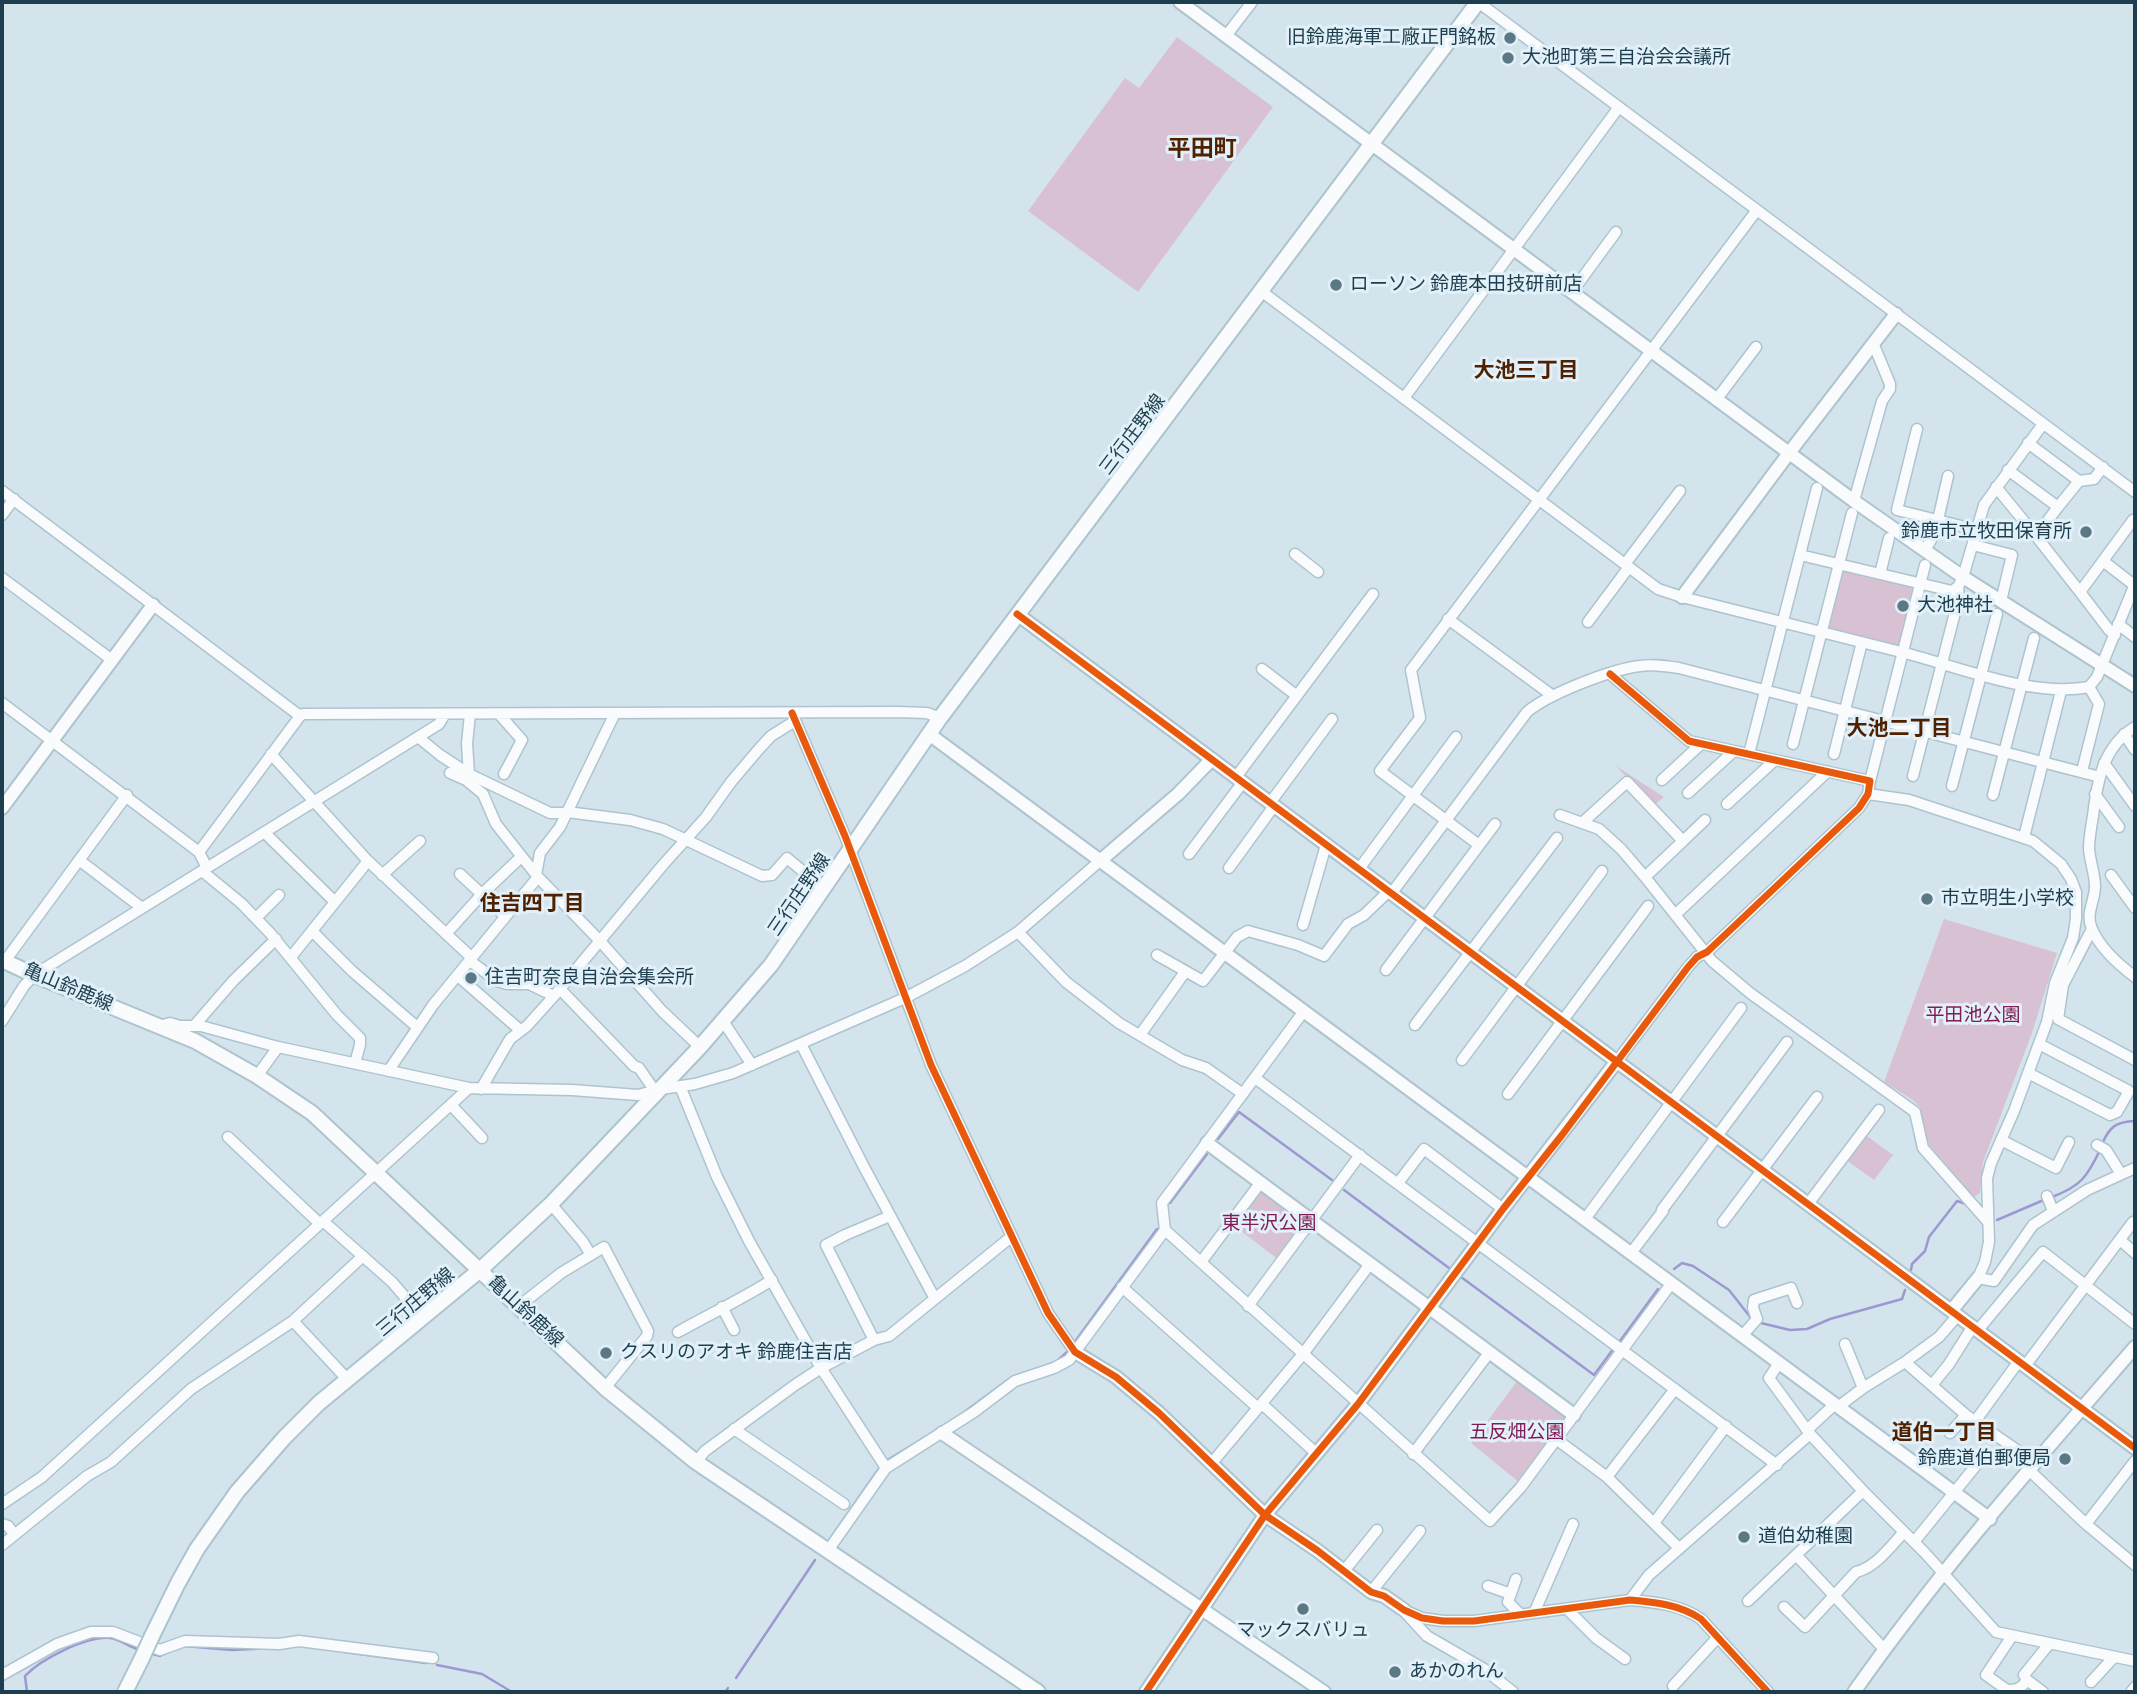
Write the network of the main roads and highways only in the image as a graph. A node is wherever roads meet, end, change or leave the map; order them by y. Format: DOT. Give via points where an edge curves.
graph roads {
  1 [pos="1478,2"];
  2 [pos="3,960"];
  3 [pos="480,1270"];
  4 [pos="125,1692"];
  5 [pos="1038,1692"];
  1 -- 3 [label="main road, 三行庄野線" via="1017,614 771,965 551,1204"];
  2 -- 3 [label="main road, 亀山鈴鹿線" via="195,1041 257,1076 312,1113"];
  3 -- 4 [label="main road, 三行庄野線, bridge" via="347,1379 284,1438 237,1492 184,1572"];
  3 -- 5 [label="main road, 亀山鈴鹿線" via="605,1388 696,1462"];
}
